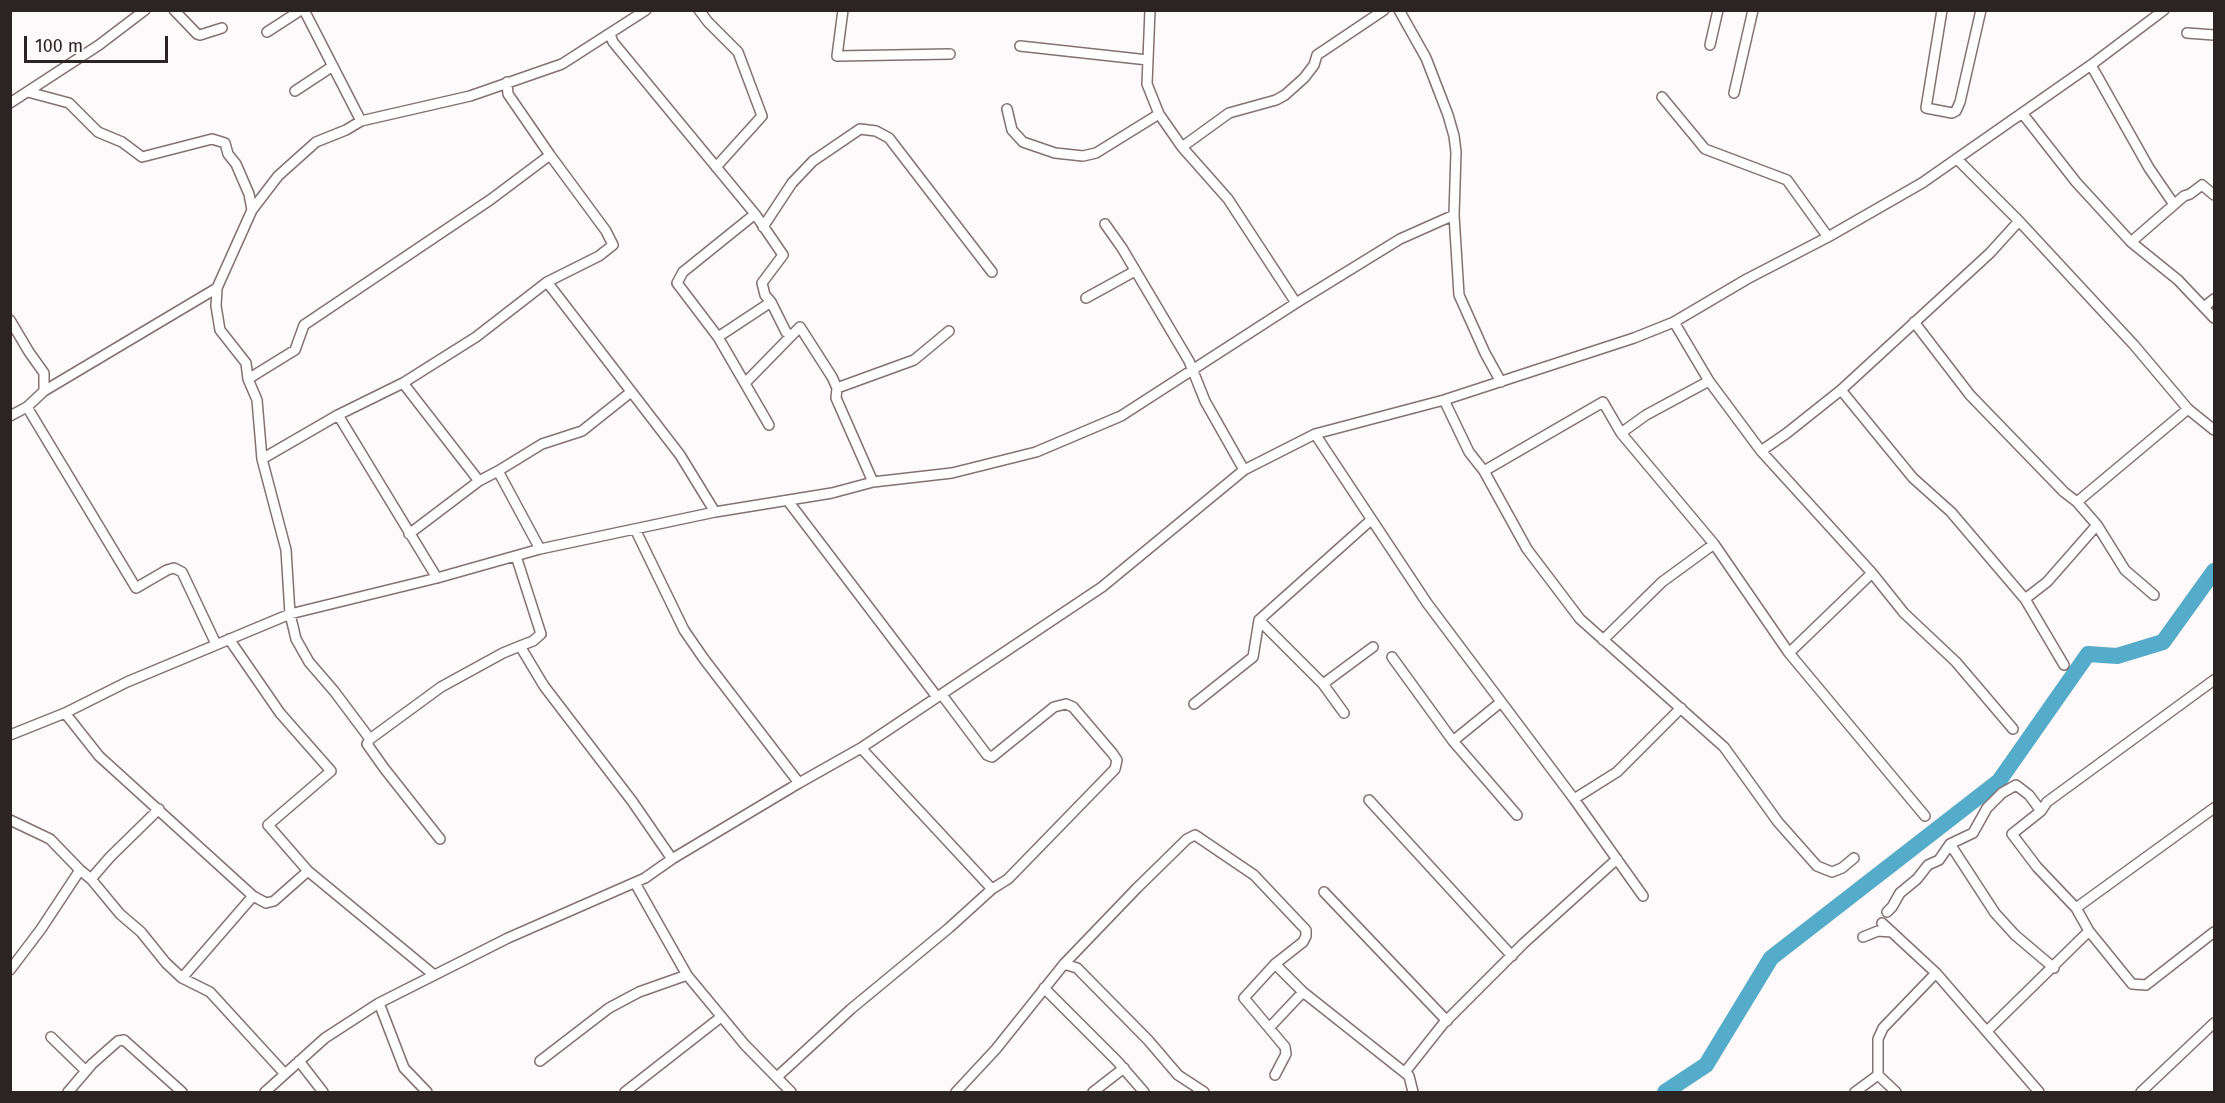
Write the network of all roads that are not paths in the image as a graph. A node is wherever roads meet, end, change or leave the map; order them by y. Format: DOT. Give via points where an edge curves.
graph roads {
  1 [pos="145,10"];
  2 [pos="174,10"];
  3 [pos="303,10"];
  4 [pos="699,10"];
  5 [pos="843,10"];
  6 [pos="1150,10"];
  7 [pos="1384,10"];
  8 [pos="1399,10"];
  9 [pos="1718,10"];
  10 [pos="1753,10"];
  11 [pos="1942,10"];
  12 [pos="1981,10"];
  13 [pos="2164,10"];
  14 [pos="639,12"];
  15 [pos="222,28"];
  16 [pos="267,32"];
  17 [pos="2187,33"];
  18 [pos="610,34"];
  19 [pos="2214,35"];
  20 [pos="1710,45"];
  21 [pos="1020,46"];
  22 [pos="950,54"];
  23 [pos="1148,60"];
  24 [pos="2091,65"];
  25 [pos="333,66"];
  26 [pos="507,82"];
  27 [pos="295,91"];
  28 [pos="28,92"];
  29 [pos="1734,93"];
  30 [pos="1662,97"];
  31 [pos="10,103"];
  32 [pos="1007,109"];
  33 [pos="2022,113"];
  34 [pos="1159,114"];
  35 [pos="361,121"];
  36 [pos="1182,147"];
  37 [pos="550,155"];
  38 [pos="1958,159"];
  39 [pos="716,167"];
  40 [pos="2214,195"];
  41 [pos="2173,204"];
  42 [pos="252,210"];
  43 [pos="755,214"];
  44 [pos="1454,215"];
  45 [pos="2019,221"];
  46 [pos="1105,224"];
  47 [pos="763,227"];
  48 [pos="1827,237"];
  49 [pos="2131,242"];
  50 [pos="1136,271"];
  51 [pos="992,272"];
  52 [pos="547,282"];
  53 [pos="217,288"];
  54 [pos="1086,298"];
  55 [pos="2214,299"];
  56 [pos="771,302"];
  57 [pos="1296,303"];
  58 [pos="2204,307"];
  59 [pos="2214,318"];
  60 [pos="10,320"];
  61 [pos="1674,322"];
  62 [pos="1914,322"];
  63 [pos="949,331"];
  64 [pos="791,336"];
  65 [pos="718,337"];
  66 [pos="1192,371"];
  67 [pos="248,379"];
  68 [pos="1709,381"];
  69 [pos="746,382"];
  70 [pos="1501,382"];
  71 [pos="403,383"];
  72 [pos="837,388"];
  73 [pos="1841,390"];
  74 [pos="44,391"];
  75 [pos="631,392"];
  76 [pos="1444,400"];
  77 [pos="27,407"];
  78 [pos="2188,410"];
  79 [pos="338,415"];
  80 [pos="10,416"];
  81 [pos="769,425"];
  82 [pos="2214,430"];
  83 [pos="1621,433"];
  84 [pos="1315,434"];
  85 [pos="1761,451"];
  86 [pos="262,459"];
  87 [pos="498,471"];
  88 [pos="1244,471"];
  89 [pos="1484,471"];
  90 [pos="479,481"];
  91 [pos="873,482"];
  92 [pos="788,501"];
  93 [pos="2077,502"];
  94 [pos="715,512"];
  95 [pos="1371,520"];
  96 [pos="2097,525"];
  97 [pos="635,529"];
  98 [pos="409,534"];
  99 [pos="1714,544"];
  100 [pos="540,549"];
  101 [pos="516,556"];
  102 [pos="1872,573"];
  103 [pos="436,578"];
  104 [pos="2154,595"];
  105 [pos="2025,599"];
  106 [pos="290,614"];
  107 [pos="1259,620"];
  108 [pos="229,639"];
  109 [pos="1603,640"];
  110 [pos="216,644"];
  111 [pos="520,646"];
  112 [pos="1373,647"];
  113 [pos="1789,653"];
  114 [pos="1392,657"];
  115 [pos="2064,665"];
  116 [pos="2214,680"];
  117 [pos="1323,684"];
  118 [pos="940,696"];
  119 [pos="1501,702"];
  120 [pos="1194,704"];
  121 [pos="1681,708"];
  122 [pos="65,713"];
  123 [pos="1344,713"];
  124 [pos="2013,729"];
  125 [pos="10,735"];
  126 [pos="370,740"];
  127 [pos="1453,741"];
  128 [pos="861,748"];
  129 [pos="799,783"];
  130 [pos="1574,799"];
  131 [pos="1369,800"];
  132 [pos="2214,808"];
  133 [pos="159,809"];
  134 [pos="2041,811"];
  135 [pos="1517,815"];
  136 [pos="1925,816"];
  137 [pos="10,820"];
  138 [pos="440,838"];
  139 [pos="1950,844"];
  140 [pos="1854,858"];
  141 [pos="672,859"];
  142 [pos="1617,859"];
  143 [pos="80,870"];
  144 [pos="308,871"];
  145 [pos="91,879"];
  146 [pos="635,883"];
  147 [pos="992,889"];
  148 [pos="1324,892"];
  149 [pos="253,896"];
  150 [pos="1643,896"];
  151 [pos="2076,908"];
  152 [pos="1887,912"];
  153 [pos="1882,922"];
  154 [pos="2089,931"];
  155 [pos="1892,932"];
  156 [pos="2214,933"];
  157 [pos="1863,937"];
  158 [pos="1512,956"];
  159 [pos="1064,964"];
  160 [pos="1275,964"];
  161 [pos="2054,968"];
  162 [pos="10,970"];
  163 [pos="1936,973"];
  164 [pos="434,975"];
  165 [pos="687,975"];
  166 [pos="182,978"];
  167 [pos="1044,987"];
  168 [pos="1303,992"];
  169 [pos="379,1003"];
  170 [pos="721,1017"];
  171 [pos="1446,1021"];
  172 [pos="2214,1023"];
  173 [pos="1270,1027"];
  174 [pos="1987,1031"];
  175 [pos="51,1037"];
  176 [pos="299,1061"];
  177 [pos="540,1061"];
  178 [pos="1124,1068"];
  179 [pos="86,1071"];
  180 [pos="285,1074"];
  181 [pos="1275,1075"];
  182 [pos="1878,1076"];
  183 [pos="777,1077"];
  184 [pos="1409,1077"];
  185 [pos="1415,1091"];
  186 [pos="68,1092"];
  187 [pos="183,1092"];
  188 [pos="265,1092"];
  189 [pos="323,1092"];
  190 [pos="426,1092"];
  191 [pos="627,1092"];
  192 [pos="791,1092"];
  193 [pos="956,1092"];
  194 [pos="1093,1092"];
  195 [pos="1144,1092"];
  196 [pos="1204,1092"];
  197 [pos="1855,1092"];
  198 [pos="1896,1092"];
  199 [pos="2039,1092"];
  200 [pos="2141,1092"];
  1 -- 28 [label="street"];
  2 -- 15 [label="street" via="197,34"];
  3 -- 16 [label="street"];
  3 -- 25 [label="street"];
  4 -- 39 [label="street" via="738,52 762,116"];
  5 -- 22 [label="street" via="837,56"];
  6 -- 23 [label="street"];
  7 -- 36 [label="street" via="1317,55 1309,71 1285,95 1229,113"];
  8 -- 44 [label="street" via="1426,58 1454,136"];
  9 -- 20 [label="street"];
  10 -- 29 [label="street"];
  11 -- 12 [label="street" via="1926,108 1952,113 1960,102"];
  13 -- 24 [label="street"];
  14 -- 18 [label="street"];
  17 -- 19 [label="street"];
  18 -- 26 [label="street" via="562,64"];
  18 -- 39 [label="street"];
  21 -- 23 [label="street"];
  23 -- 34 [label="street" via="1147,84"];
  24 -- 33 [label="street"];
  24 -- 41 [label="street"];
  25 -- 27 [label="street"];
  25 -- 35 [label="street"];
  26 -- 35 [label="street" via="470,96"];
  26 -- 37 [label="street" via="508,94"];
  28 -- 31 [label="street"];
  28 -- 42 [label="street" via="69,103 98,132 122,142 142,157 212,139 225,143 249,194"];
  30 -- 48 [label="street" via="1705,149 1787,180"];
  32 -- 34 [label="street" via="1012,130 1023,142 1055,153 1083,156 1096,153"];
  33 -- 38 [label="street"];
  33 -- 49 [label="street" via="2076,182"];
  34 -- 36 [label="street"];
  35 -- 42 [label="street" via="316,142 278,176"];
  36 -- 57 [label="street" via="1228,199"];
  37 -- 52 [label="street" via="613,245"];
  37 -- 67 [label="street" via="304,325 295,350"];
  38 -- 45 [label="street"];
  38 -- 48 [label="street"];
  39 -- 43 [label="street"];
  40 -- 41 [label="street" via="2202,185"];
  41 -- 49 [label="street"];
  42 -- 53 [label="street"];
  43 -- 47 [label="street"];
  43 -- 65 [label="street" via="683,272 677,283"];
  44 -- 57 [label="street" via="1400,239"];
  44 -- 70 [label="street" via="1459,295"];
  45 -- 62 [label="street"];
  45 -- 78 [label="street" via="2134,345"];
  46 -- 50 [label="street"];
  47 -- 51 [label="street" via="792,183 813,161 860,129 876,131 889,138"];
  47 -- 56 [label="street" via="783,255 762,283"];
  48 -- 61 [label="street"];
  49 -- 58 [label="street"];
  50 -- 54 [label="street"];
  50 -- 66 [label="street"];
  52 -- 71 [label="street" via="476,337"];
  52 -- 75 [label="street"];
  53 -- 67 [label="street" via="220,330 246,363"];
  53 -- 74 [label="street"];
  55 -- 58 [label="street"];
  56 -- 64 [label="street"];
  56 -- 65 [label="street"];
  57 -- 66 [label="street"];
  58 -- 59 [label="street"];
  60 -- 74 [label="street" via="44,374"];
  61 -- 68 [label="street"];
  61 -- 70 [label="street"];
  62 -- 73 [label="street"];
  62 -- 93 [label="street" via="1970,395"];
  63 -- 72 [label="street" via="914,360"];
  64 -- 69 [label="street"];
  64 -- 72 [label="street" via="801,327"];
  65 -- 69 [label="street"];
  66 -- 88 [label="street"];
  66 -- 91 [label="street" via="1121,416 1036,452 952,473"];
  67 -- 86 [label="street" via="257,400"];
  68 -- 83 [label="street"];
  68 -- 85 [label="street"];
  69 -- 81 [label="street"];
  70 -- 76 [label="street"];
  71 -- 79 [label="street"];
  71 -- 90 [label="street"];
  72 -- 91 [label="street" via="836,398"];
  73 -- 85 [label="street"];
  73 -- 105 [label="street" via="1913,478 1951,512"];
  74 -- 77 [label="street"];
  75 -- 87 [label="street" via="582,431 542,444"];
  75 -- 94 [label="street" via="680,455"];
  76 -- 84 [label="street"];
  76 -- 89 [label="street" via="1469,452"];
  77 -- 80 [label="street"];
  77 -- 110 [label="street" via="136,588 167,570 182,572"];
  78 -- 82 [label="street"];
  78 -- 93 [label="street"];
  79 -- 86 [label="street"];
  79 -- 98 [label="street"];
  83 -- 89 [label="street" via="1603,402"];
  83 -- 99 [label="street"];
  84 -- 88 [label="street"];
  84 -- 95 [label="street"];
  85 -- 102 [label="street"];
  86 -- 106 [label="street" via="286,550"];
  87 -- 90 [label="street"];
  87 -- 100 [label="street"];
  88 -- 118 [label="street" via="1102,587"];
  89 -- 109 [label="street" via="1527,549 1580,619"];
  90 -- 98 [label="street"];
  91 -- 92 [label="street"];
  92 -- 94 [label="street"];
  92 -- 118 [label="street"];
  93 -- 96 [label="street"];
  94 -- 97 [label="street"];
  95 -- 107 [label="street"];
  95 -- 119 [label="street"];
  96 -- 104 [label="street" via="2125,570"];
  96 -- 105 [label="street" via="2046,582"];
  97 -- 100 [label="street"];
  97 -- 129 [label="street" via="684,630"];
  98 -- 103 [label="street"];
  99 -- 109 [label="street" via="1662,582"];
  99 -- 113 [label="street"];
  100 -- 101 [label="street"];
  101 -- 103 [label="street"];
  101 -- 111 [label="street" via="541,634"];
  102 -- 113 [label="street"];
  102 -- 124 [label="street" via="1904,614 1956,662"];
  103 -- 106 [label="street"];
  105 -- 115 [label="street"];
  106 -- 108 [label="street"];
  106 -- 126 [label="street" via="296,639 309,662"];
  107 -- 117 [label="street"];
  107 -- 120 [label="street" via="1253,657"];
  108 -- 110 [label="street"];
  108 -- 144 [label="street" via="280,713 331,771 268,825"];
  109 -- 121 [label="street"];
  110 -- 122 [label="street"];
  111 -- 126 [label="street" via="441,687"];
  111 -- 141 [label="street" via="544,686"];
  112 -- 117 [label="street"];
  113 -- 136 [label="street"];
  114 -- 127 [label="street"];
  116 -- 134 [label="street" via="2047,802"];
  117 -- 123 [label="street"];
  118 -- 128 [label="street"];
  118 -- 147 [label="street" via="992,757 1054,707 1066,704 1073,707 1117,760 1115,769 1008,879"];
  119 -- 127 [label="street"];
  119 -- 130 [label="street"];
  121 -- 130 [label="street" via="1617,772"];
  121 -- 140 [label="street" via="1725,747 1778,822 1817,866 1832,872"];
  122 -- 125 [label="street"];
  122 -- 133 [label="street" via="99,756"];
  126 -- 138 [label="street" via="367,744 384,768"];
  127 -- 135 [label="street"];
  128 -- 129 [label="street"];
  128 -- 147 [label="street"];
  129 -- 141 [label="street"];
  130 -- 142 [label="street"];
  131 -- 158 [label="street"];
  132 -- 151 [label="street"];
  133 -- 145 [label="street"];
  133 -- 149 [label="street"];
  134 -- 139 [label="street" via="2016,785 1987,808 1972,833"];
  134 -- 151 [label="street" via="2012,834"];
  137 -- 143 [label="street" via="50,839"];
  139 -- 152 [label="street" via="1939,860 1928,865 1900,893"];
  139 -- 161 [label="street" via="1995,913 2014,935"];
  141 -- 146 [label="street"];
  142 -- 150 [label="street"];
  142 -- 158 [label="street"];
  143 -- 145 [label="street"];
  143 -- 162 [label="street"];
  144 -- 149 [label="street" via="274,901 266,903"];
  144 -- 164 [label="street"];
  145 -- 166 [label="street"];
  146 -- 164 [label="street"];
  146 -- 165 [label="street"];
  147 -- 183 [label="street"];
  148 -- 171 [label="street"];
  149 -- 166 [label="street"];
  151 -- 154 [label="street"];
  153 -- 155 [label="street"];
  154 -- 156 [label="street" via="2132,984 2146,985"];
  154 -- 161 [label="street"];
  155 -- 157 [label="street" via="1878,931"];
  155 -- 163 [label="street"];
  158 -- 171 [label="street"];
  159 -- 160 [label="street" via="1195,835 1254,875 1306,930 1303,942"];
  159 -- 167 [label="street"];
  159 -- 196 [label="street" via="1077,968 1178,1075"];
  160 -- 168 [label="street"];
  160 -- 173 [label="street" via="1244,998"];
  161 -- 174 [label="street"];
  163 -- 174 [label="street"];
  163 -- 182 [label="street" via="1883,1028 1878,1039"];
  164 -- 169 [label="street"];
  165 -- 170 [label="street"];
  165 -- 177 [label="street" via="639,992 609,1008"];
  166 -- 180 [label="street" via="210,992"];
  167 -- 178 [label="street"];
  167 -- 193 [label="street" via="996,1049"];
  168 -- 173 [label="street"];
  168 -- 184 [label="street"];
  169 -- 176 [label="street" via="325,1038"];
  169 -- 190 [label="street" via="404,1068"];
  170 -- 183 [label="street"];
  170 -- 191 [label="street"];
  171 -- 184 [label="street" via="1405,1072"];
  172 -- 200 [label="street"];
  173 -- 181 [label="street" via="1286,1054"];
  174 -- 199 [label="street"];
  175 -- 179 [label="street"];
  176 -- 180 [label="street"];
  176 -- 189 [label="street"];
  178 -- 194 [label="street"];
  178 -- 195 [label="street"];
  179 -- 186 [label="street"];
  179 -- 187 [label="street" via="118,1041 124,1040"];
  180 -- 188 [label="street"];
  182 -- 197 [label="street"];
  182 -- 198 [label="street"];
  183 -- 192 [label="street"];
  184 -- 185 [label="street"];
}
